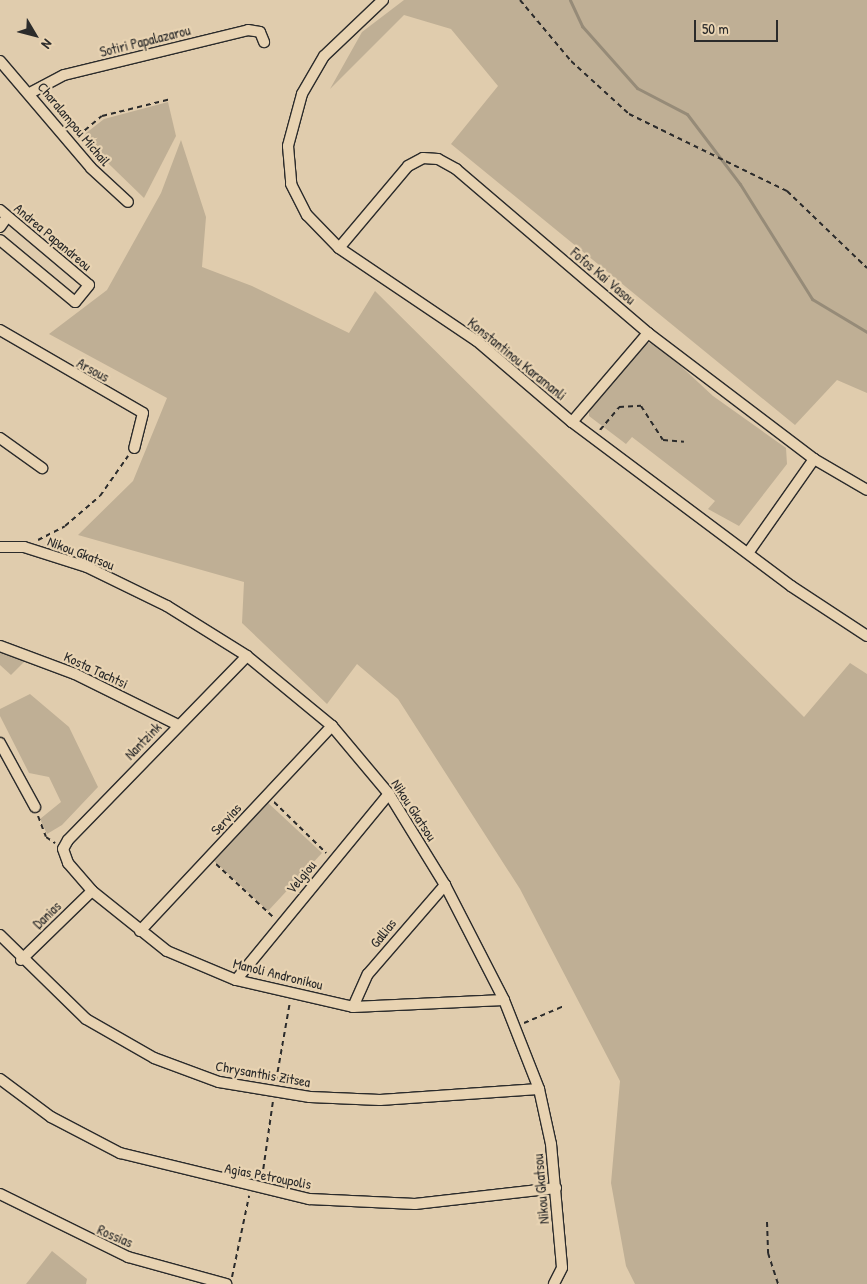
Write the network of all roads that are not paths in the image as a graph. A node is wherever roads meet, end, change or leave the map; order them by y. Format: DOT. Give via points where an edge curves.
graph roads {
  1 [pos="383,0"];
  2 [pos="264,42"];
  3 [pos="0,61"];
  4 [pos="30,93"];
  5 [pos="128,202"];
  6 [pos="3,213"];
  7 [pos="0,227"];
  8 [pos="0,240"];
  9 [pos="339,248"];
  10 [pos="0,330"];
  11 [pos="648,333"];
  12 [pos="572,422"];
  13 [pos="0,438"];
  14 [pos="134,448"];
  15 [pos="814,459"];
  16 [pos="42,468"];
  17 [pos="867,490"];
  18 [pos="0,547"];
  19 [pos="748,553"];
  20 [pos="867,636"];
  21 [pos="0,646"];
  22 [pos="247,656"];
  23 [pos="178,725"];
  24 [pos="332,726"];
  25 [pos="0,743"];
  26 [pos="389,794"];
  27 [pos="35,807"];
  28 [pos="63,849"];
  29 [pos="445,884"];
  30 [pos="92,890"];
  31 [pos="140,931"];
  32 [pos="0,935"];
  33 [pos="21,960"];
  34 [pos="236,980"];
  35 [pos="504,1000"];
  36 [pos="353,1007"];
  37 [pos="0,1078"];
  38 [pos="539,1089"];
  39 [pos="556,1188"];
  40 [pos="0,1194"];
  41 [pos="556,1283"];
  42 [pos="226,1284"];
  1 -- 9 [label="street, Konstantinou Karamanli" via="324,56 302,94 288,146 291,184 307,215"];
  2 -- 4 [label="street, Sotiri Papalazarou" via="260,32 248,30 64,75"];
  3 -- 4 [label="street, Charalampou Michail"];
  4 -- 5 [label="street, Charalampou Michail" via="71,143"];
  6 -- 7 [label="street"];
  6 -- 8 [label="street, Andrea Papandreou" via="89,285 75,302"];
  9 -- 11 [label="street, Fofos Kai Vasou" via="408,166 423,158 438,159 456,169"];
  9 -- 12 [label="street, Konstantinou Karamanli" via="477,341"];
  10 -- 14 [label="street, Arsous" via="143,412"];
  11 -- 12 [label="street"];
  11 -- 15 [label="street, Fofos Kai Vasou"];
  12 -- 19 [label="street, Konstantinou Karamanli"];
  13 -- 16 [label="street"];
  15 -- 17 [label="street, Fofos Kai Vasou"];
  15 -- 19 [label="street"];
  18 -- 22 [label="street, Nikou Gkatsou" via="24,547 87,568 167,606"];
  19 -- 20 [label="street, Konstantinou Karamanli"];
  21 -- 23 [label="street, Kosta Tachtsi" via="75,674"];
  22 -- 23 [label="street, Nantzink"];
  22 -- 24 [label="street, Nikou Gkatsou"];
  23 -- 28 [label="street, Nantzink"];
  24 -- 26 [label="street, Nikou Gkatsou"];
  24 -- 31 [label="street, Servias"];
  25 -- 27 [label="street"];
  26 -- 29 [label="street, Nikou Gkatsou"];
  26 -- 34 [label="street, Velgiou"];
  28 -- 30 [label="street, Manoli Andronikou"];
  29 -- 35 [label="street, Nikou Gkatsou"];
  29 -- 36 [label="street, Gallias" via="368,974"];
  30 -- 31 [label="street, Manoli Andronikou"];
  30 -- 33 [label="street, Danias"];
  31 -- 34 [label="street, Manoli Andronikou" via="167,951"];
  32 -- 33 [label="street, Chrysanthis Zitsea"];
  33 -- 38 [label="street, Chrysanthis Zitsea" via="86,1019 154,1058 219,1082 310,1097 380,1100"];
  34 -- 36 [label="street, Manoli Andronikou"];
  35 -- 36 [label="street, Manoli Andronikou"];
  35 -- 38 [label="street, Nikou Gkatsou"];
  37 -- 39 [label="street, Agias Petroupolis" via="51,1117 120,1153 309,1199 415,1204"];
  38 -- 39 [label="street, Nikou Gkatsou"];
  39 -- 41 [label="street, Nikou Gkatsou" via="562,1268"];
  40 -- 42 [label="street, Rossias" via="128,1257"];
}
